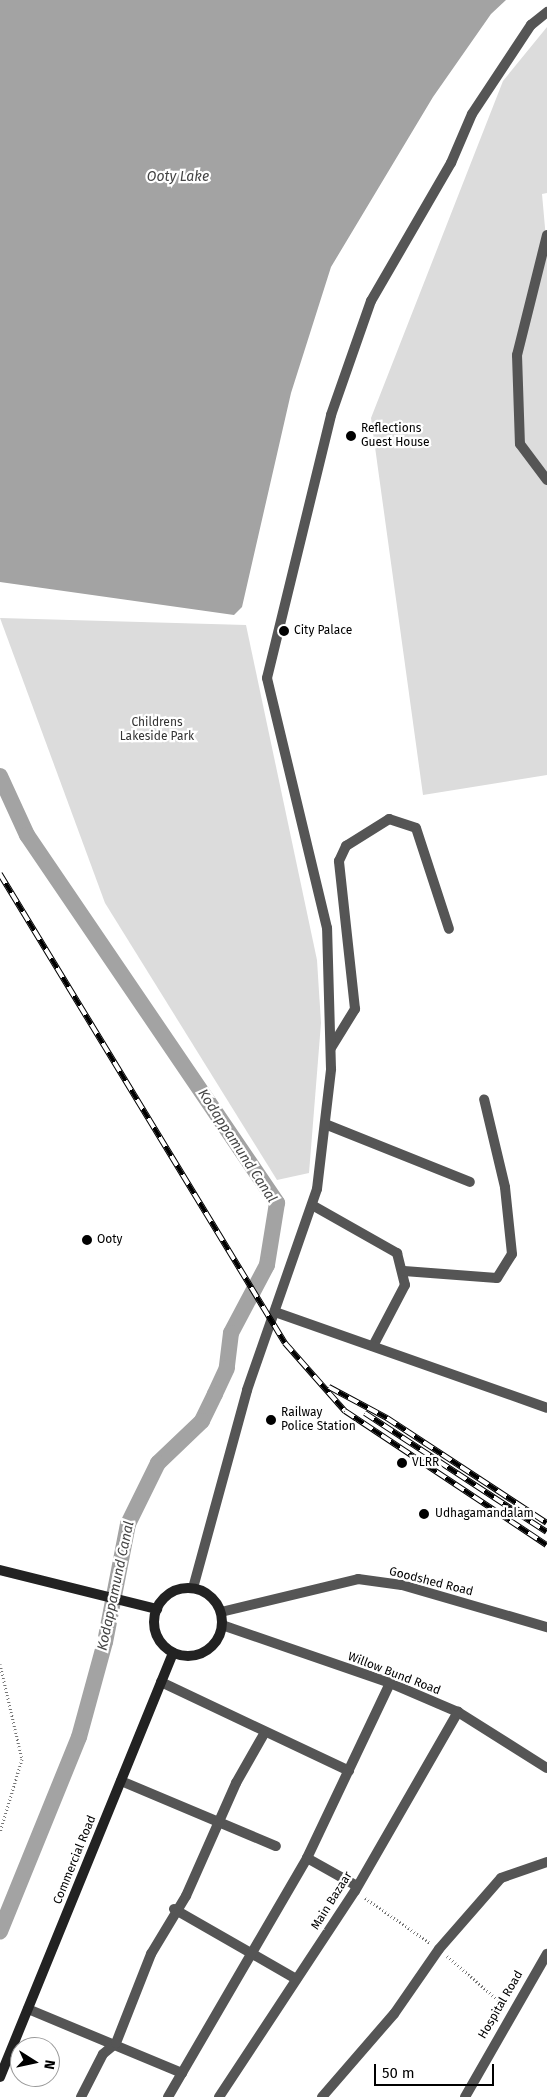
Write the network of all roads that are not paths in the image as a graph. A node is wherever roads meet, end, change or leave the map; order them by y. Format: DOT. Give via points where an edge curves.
graph roads {
  1 [pos="547,12"];
  2 [pos="547,236"];
  3 [pos="547,480"];
  4 [pos="449,929"];
  5 [pos="331,1048"];
  6 [pos="484,1099"];
  7 [pos="325,1124"];
  8 [pos="470,1182"];
  9 [pos="312,1205"];
  10 [pos="404,1271"];
  11 [pos="275,1312"];
  12 [pos="373,1346"];
  13 [pos="547,1408"];
  14 [pos="0,1570"];
  15 [pos="192,1588"];
  16 [pos="157,1610"];
  17 [pos="221,1612"];
  18 [pos="222,1625"];
  19 [pos="547,1627"];
  20 [pos="173,1652"];
  21 [pos="161,1682"];
  22 [pos="390,1683"];
  23 [pos="458,1712"];
  24 [pos="264,1734"];
  25 [pos="547,1768"];
  26 [pos="349,1771"];
  27 [pos="121,1781"];
  28 [pos="218,1825"];
  29 [pos="276,1846"];
  30 [pos="307,1858"];
  31 [pos="547,1862"];
  32 [pos="357,1886"];
  33 [pos="174,1909"];
  34 [pos="252,1953"];
  35 [pos="547,1954"];
  36 [pos="296,1979"];
  37 [pos="28,2009"];
  38 [pos="114,2045"];
  39 [pos="182,2073"];
  40 [pos="0,2077"];
  41 [pos="81,2097"];
  42 [pos="168,2097"];
  43 [pos="219,2097"];
  44 [pos="322,2097"];
  45 [pos="465,2097"];
  1 -- 5 [label="street" via="531,25 472,114 451,163 371,301 331,415 267,678 327,928"];
  2 -- 3 [label="street" via="517,354 520,444"];
  4 -- 5 [label="street" via="416,828 389,819 346,846 339,861 355,1009"];
  5 -- 7 [label="street"];
  6 -- 10 [label="street" via="505,1187 512,1254 497,1278"];
  7 -- 8 [label="street"];
  7 -- 9 [label="street"];
  9 -- 10 [label="street" via="397,1253"];
  9 -- 11 [label="street"];
  10 -- 12 [label="street" via="405,1285"];
  11 -- 12 [label="street"];
  11 -- 15 [label="street" via="247,1390"];
  12 -- 13 [label="street"];
  14 -- 16 [label="main road"];
  15 -- 16 [label="main road" via="171,1593"];
  15 -- 17 [label="main road" via="210,1595"];
  16 -- 20 [label="main road" via="159,1639"];
  17 -- 18 [label="main road"];
  17 -- 19 [label="street, Goodshed Road" via="358,1579 402,1585"];
  18 -- 20 [label="main road" via="214,1645 205,1652 189,1656"];
  18 -- 22 [label="street, Willow Bund Road"];
  20 -- 21 [label="main road, Commercial Road"];
  21 -- 24 [label="street"];
  21 -- 27 [label="main road, Commercial Road"];
  22 -- 23 [label="street, Willow Bund Road"];
  22 -- 26 [label="street"];
  23 -- 25 [label="street, Willow Bund Road"];
  23 -- 32 [label="street, Main Bazaar"];
  24 -- 26 [label="street"];
  24 -- 28 [label="street" via="236,1783"];
  26 -- 30 [label="street"];
  27 -- 28 [label="street"];
  27 -- 37 [label="main road, Commercial Road"];
  28 -- 29 [label="street"];
  28 -- 33 [label="street" via="186,1896"];
  30 -- 32 [label="street"];
  30 -- 34 [label="street"];
  31 -- 44 [label="street" via="501,1878 439,1949 394,2014"];
  32 -- 36 [label="street, Main Bazaar"];
  33 -- 34 [label="street"];
  33 -- 38 [label="street"];
  34 -- 36 [label="street"];
  34 -- 39 [label="street"];
  35 -- 45 [label="street, Hospital Road"];
  36 -- 43 [label="street, Main Bazaar"];
  37 -- 38 [label="street"];
  37 -- 40 [label="main road, Commercial Road"];
  38 -- 39 [label="street"];
  38 -- 41 [label="street" via="103,2054"];
  39 -- 42 [label="street"];
}
